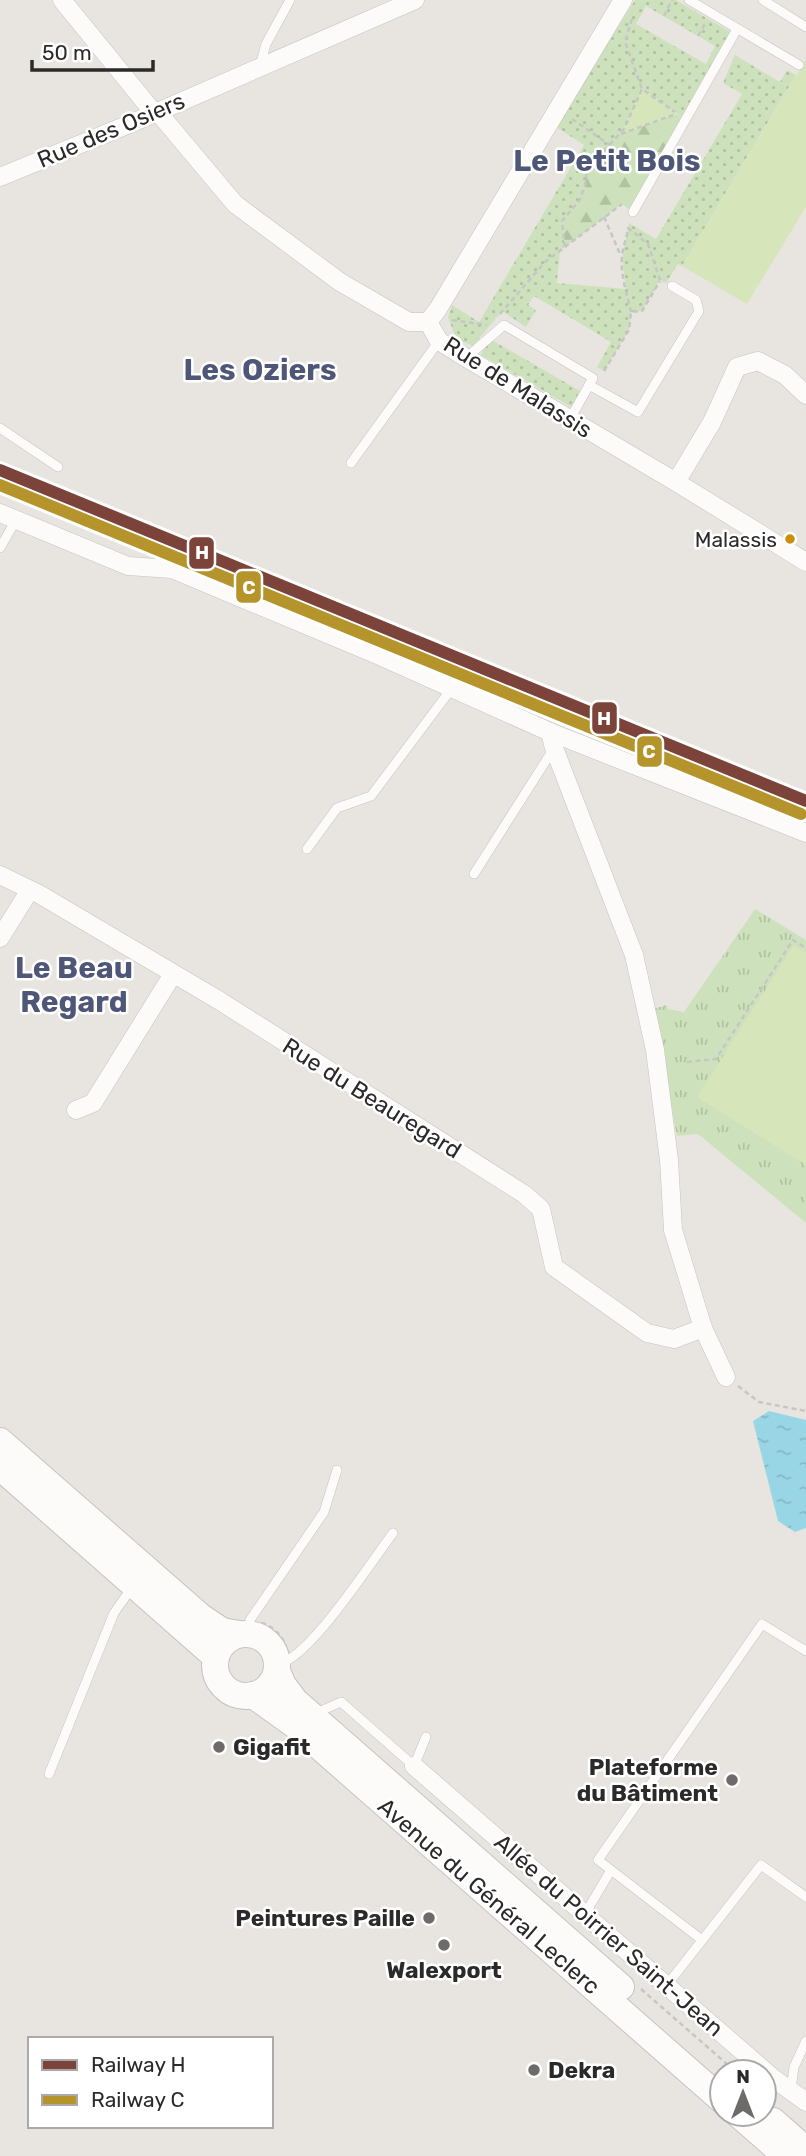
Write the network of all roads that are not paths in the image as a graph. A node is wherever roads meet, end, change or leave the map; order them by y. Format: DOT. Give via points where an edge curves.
graph roads {
  1 [pos="62,0"];
  2 [pos="290,0"];
  3 [pos="415,0"];
  4 [pos="623,0"];
  5 [pos="689,0"];
  6 [pos="763,0"];
  7 [pos="806,27"];
  8 [pos="737,29"];
  9 [pos="799,65"];
  10 [pos="260,66"];
  11 [pos="155,112"];
  12 [pos="0,177"];
  13 [pos="633,212"];
  14 [pos="672,286"];
  15 [pos="428,322"];
  16 [pos="439,341"];
  17 [pos="466,358"];
  18 [pos="589,386"];
  19 [pos="806,395"];
  20 [pos="570,419"];
  21 [pos="0,428"];
  22 [pos="351,463"];
  23 [pos="58,467"];
  24 [pos="676,482"];
  25 [pos="8,516"];
  26 [pos="0,548"];
  27 [pos="806,562"];
  28 [pos="452,688"];
  29 [pos="552,740"];
  30 [pos="806,833"];
  31 [pos="307,849"];
  32 [pos="0,874"];
  33 [pos="474,874"];
  34 [pos="30,890"];
  35 [pos="0,938"];
  36 [pos="173,974"];
  37 [pos="76,1110"];
  38 [pos="703,1328"];
  39 [pos="726,1377"];
  40 [pos="0,1441"];
  41 [pos="0,1467"];
  42 [pos="337,1470"];
  43 [pos="393,1533"];
  44 [pos="134,1585"];
  45 [pos="244,1634"];
  46 [pos="806,1651"];
  47 [pos="216,1657"];
  48 [pos="278,1667"];
  49 [pos="253,1695"];
  50 [pos="311,1715"];
  51 [pos="426,1737"];
  52 [pos="414,1766"];
  53 [pos="49,1774"];
  54 [pos="611,1870"];
  55 [pos="806,1897"];
  56 [pos="585,1914"];
  57 [pos="702,1940"];
  58 [pos="667,1985"];
  59 [pos="806,2041"];
  60 [pos="708,2064"];
  61 [pos="708,2088"];
  62 [pos="791,2090"];
  63 [pos="806,2102"];
  64 [pos="778,2125"];
  65 [pos="754,2128"];
  66 [pos="806,2150"];
  67 [pos="786,2156"];
  1 -- 11 [label="street, Rue de Malassis"];
  2 -- 10 [label="lane"];
  3 -- 10 [label="street, Rue des Osiers"];
  4 -- 15 [label="street"];
  5 -- 8 [label="lane"];
  6 -- 7 [label="lane"];
  8 -- 9 [label="lane"];
  8 -- 13 [label="lane"];
  10 -- 11 [label="street, Rue des Osiers"];
  11 -- 12 [label="street, Rue des Osiers"];
  11 -- 15 [label="street, Rue de Malassis" via="235,204 340,282 409,322"];
  14 -- 18 [label="lane" via="696,300 699,311 638,412"];
  15 -- 16 [label="street, Rue de Malassis"];
  16 -- 17 [label="street, Rue de Malassis"];
  16 -- 22 [label="lane"];
  17 -- 18 [label="lane" via="504,325 593,379"];
  17 -- 20 [label="street, Rue de Malassis"];
  18 -- 20 [label="lane"];
  19 -- 24 [label="street" via="785,375 758,361 737,367 712,422"];
  20 -- 24 [label="street, Rue de Malassis"];
  21 -- 23 [label="lane"];
  24 -- 27 [label="street, Rue de Malassis"];
  25 -- 26 [label="lane"];
  25 -- 28 [label="street" via="128,566 172,569"];
  28 -- 29 [label="street"];
  28 -- 31 [label="lane" via="371,796 337,808"];
  29 -- 30 [label="street"];
  29 -- 33 [label="lane"];
  29 -- 38 [label="street" via="634,955 655,1050 673,1230"];
  32 -- 34 [label="street, Rue du Beauregard"];
  34 -- 35 [label="street"];
  34 -- 36 [label="street, Rue du Beauregard"];
  36 -- 37 [label="street" via="93,1103"];
  36 -- 38 [label="street, Rue du Beauregard" via="524,1194 541,1209 554,1267 648,1333 674,1339"];
  38 -- 39 [label="street"];
  40 -- 45 [label="main road, Avenue du Général Leclerc" via="201,1618 222,1631"];
  41 -- 44 [label="main road, Avenue du Général Leclerc"];
  42 -- 45 [label="lane" via="324,1512"];
  43 -- 48 [label="lane" via="320,1632 292,1660"];
  44 -- 47 [label="main road, Avenue du Général Leclerc"];
  44 -- 53 [label="lane" via="114,1613"];
  45 -- 47 [label="main road" via="224,1643"];
  45 -- 48 [label="main road, Avenue du Général Leclerc" via="268,1641"];
  46 -- 54 [label="lane" via="762,1624 598,1860"];
  47 -- 49 [label="main road, Avenue du Général Leclerc" via="216,1671 225,1687 235,1694"];
  48 -- 49 [label="main road" via="271,1684"];
  48 -- 50 [label="main road, Avenue du Général Leclerc" via="292,1696"];
  49 -- 61 [label="main road, Avenue du Général Leclerc" via="296,1726"];
  50 -- 52 [label="lane" via="341,1702"];
  50 -- 60 [label="main road, Avenue du Général Leclerc"];
  51 -- 52 [label="lane"];
  52 -- 56 [label="street, Allée du Poirrier Saint-Jean"];
  54 -- 56 [label="lane"];
  54 -- 57 [label="lane"];
  55 -- 57 [label="lane" via="761,1865"];
  56 -- 58 [label="street, Allée du Poirrier Saint-Jean"];
  57 -- 58 [label="lane"];
  58 -- 62 [label="street, Allée du Poirrier Saint-Jean"];
  59 -- 62 [label="lane" via="794,2067"];
  62 -- 63 [label="street, Allée du Poirrier Saint-Jean"];
  64 -- 66 [label="main road"];
  65 -- 67 [label="main road"];
}
